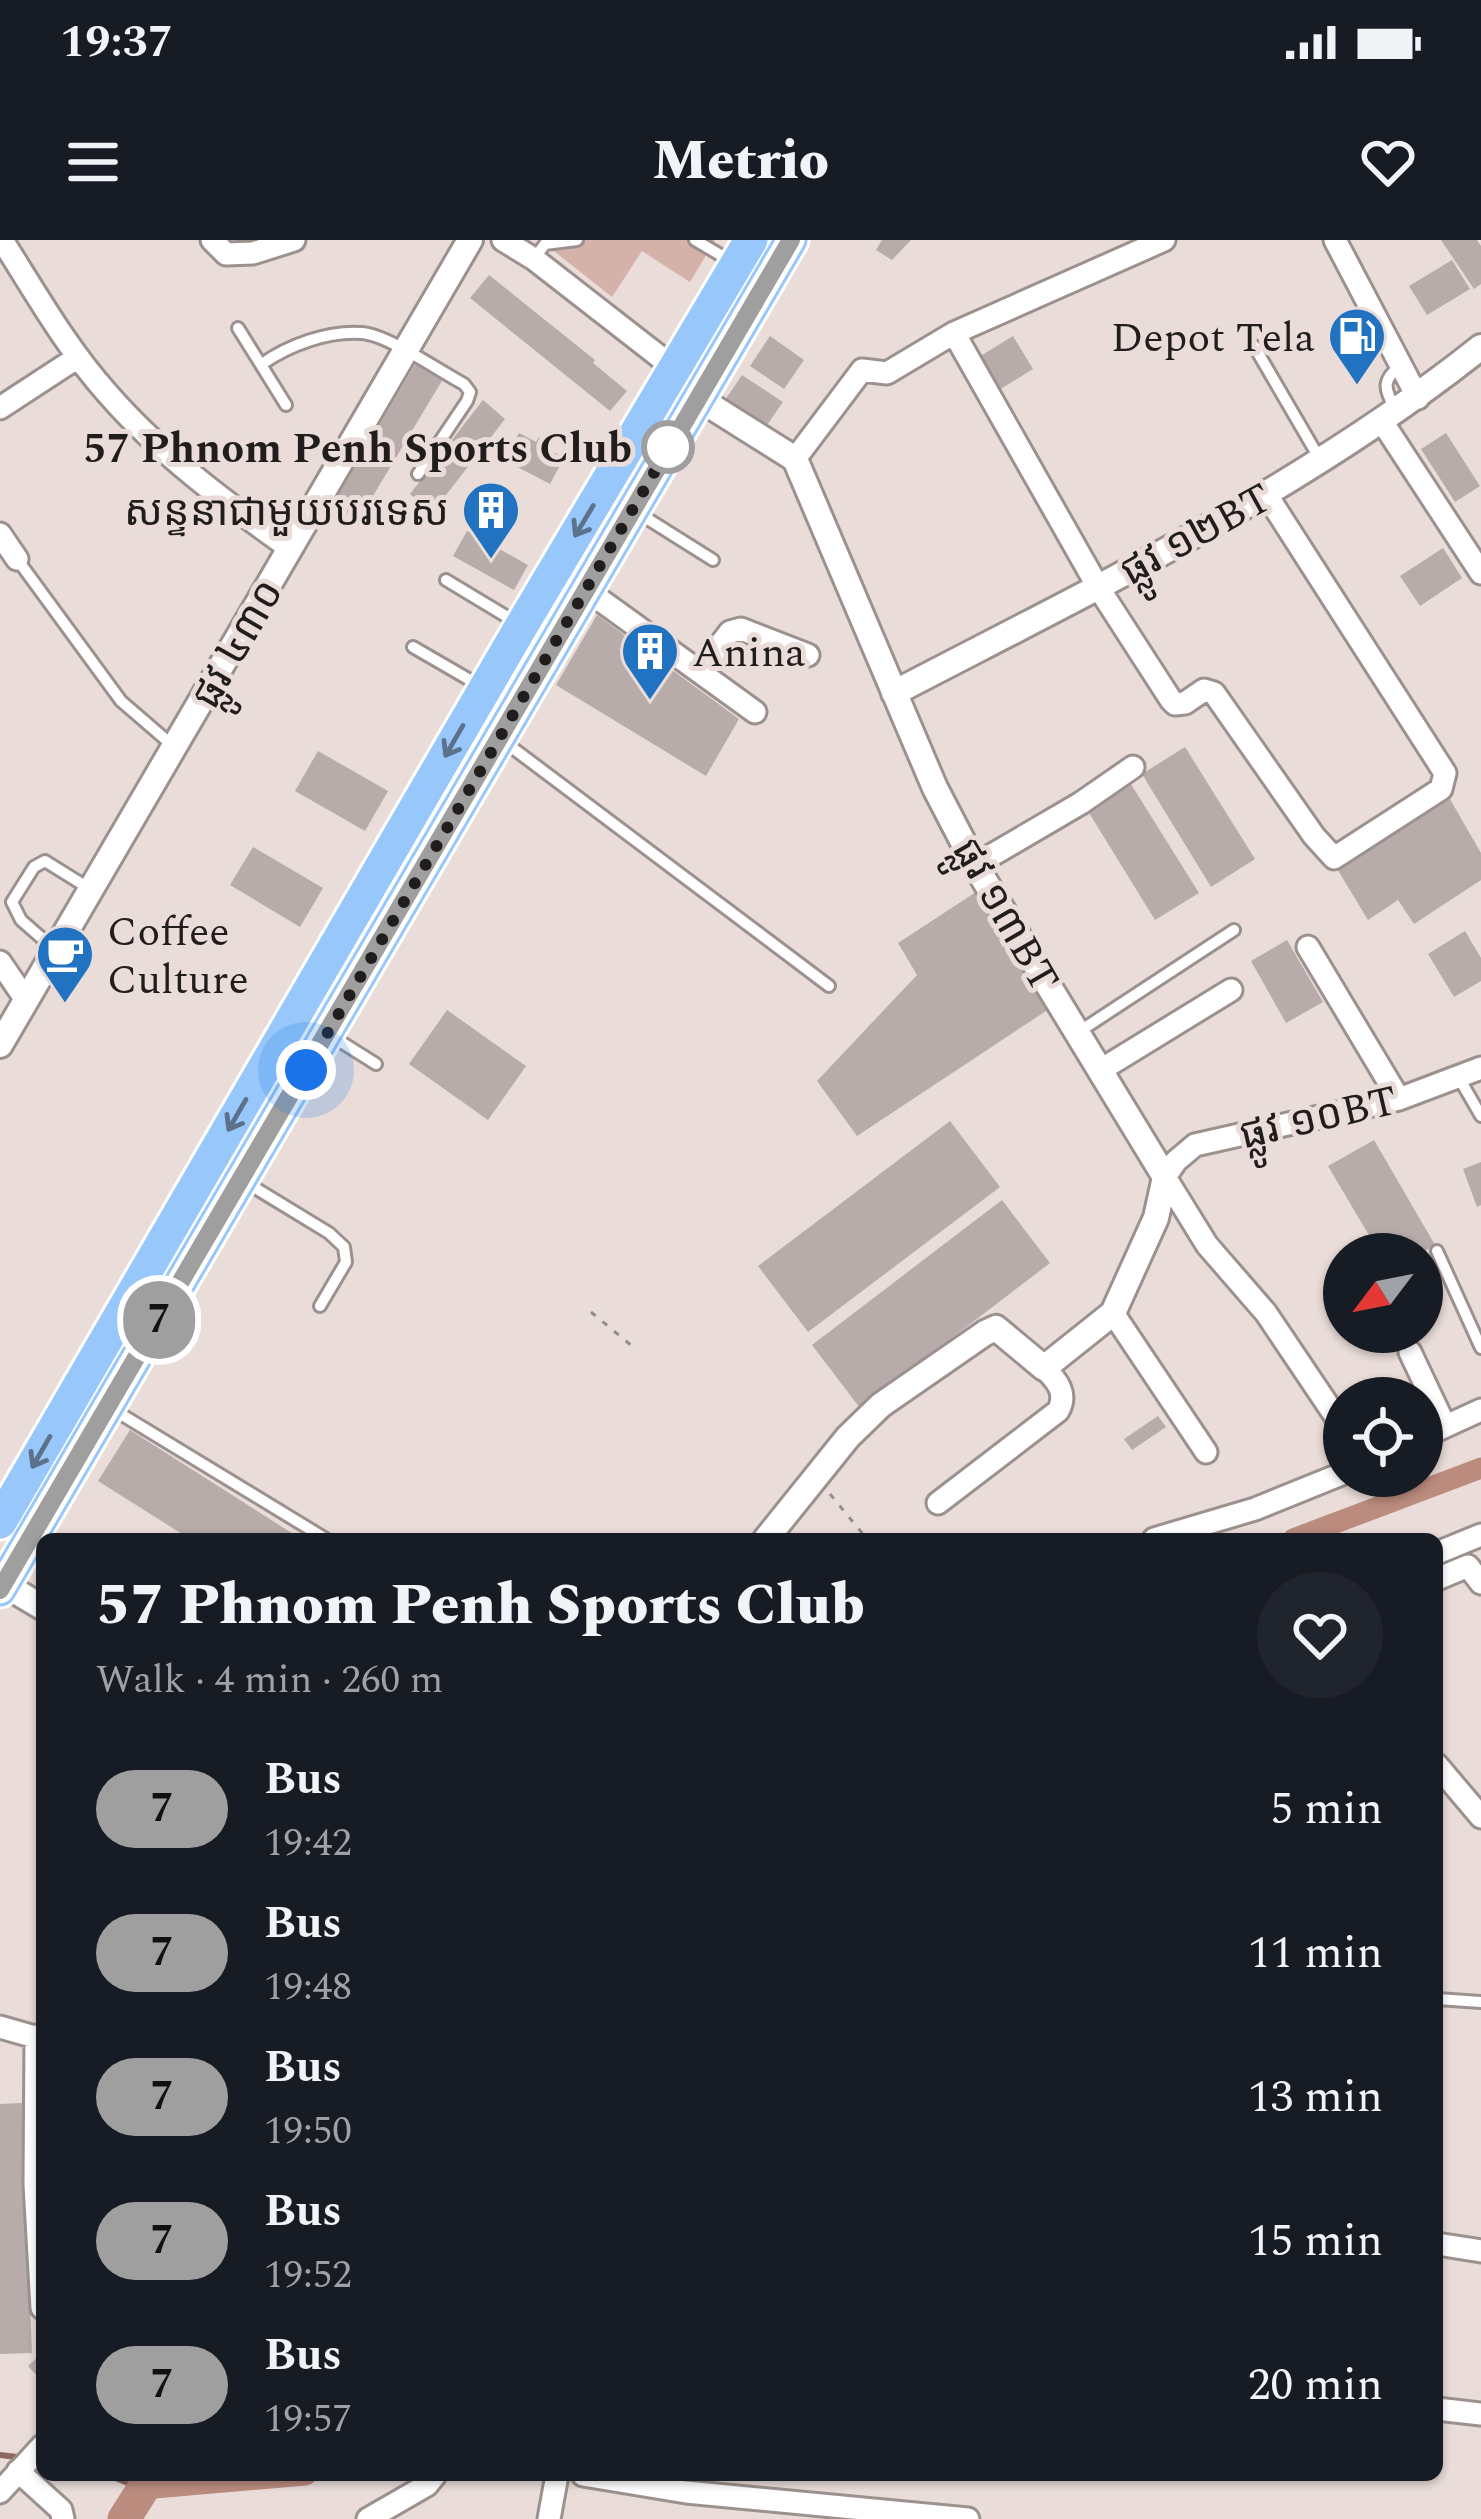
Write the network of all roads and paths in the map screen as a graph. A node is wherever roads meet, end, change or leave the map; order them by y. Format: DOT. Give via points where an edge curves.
graph roads {
  1 [pos="2,240"];
  2 [pos="212,240"];
  3 [pos="294,240"];
  4 [pos="470,240"];
  5 [pos="503,240"];
  6 [pos="578,240"];
  7 [pos="695,240"];
  8 [pos="791,240"];
  9 [pos="1164,240"];
  10 [pos="1335,240"];
  11 [pos="744,252"];
  12 [pos="534,259"];
  13 [pos="238,328"];
  14 [pos="954,333"];
  15 [pos="1254,346"];
  16 [pos="1481,347"];
  17 [pos="406,353"];
  18 [pos="78,357"];
  19 [pos="262,364"];
  20 [pos="674,368"];
  21 [pos="698,398"];
  22 [pos="286,405"];
  23 [pos="0,408"];
  24 [pos="1399,411"];
  25 [pos="794,459"];
  26 [pos="1322,461"];
  27 [pos="418,474"];
  28 [pos="1266,494"];
  29 [pos="632,509"];
  30 [pos="0,534"];
  31 [pos="291,549"];
  32 [pos="17,560"];
  33 [pos="713,560"];
  34 [pos="556,568"];
  35 [pos="1481,573"];
  36 [pos="446,580"];
  37 [pos="1098,586"];
  38 [pos="586,590"];
  39 [pos="522,625"];
  40 [pos="413,646"];
  41 [pos="808,655"];
  42 [pos="700,671"];
  43 [pos="485,688"];
  44 [pos="894,693"];
  45 [pos="755,712"];
  46 [pos="499,738"];
  47 [pos="175,747"];
  48 [pos="1133,767"];
  49 [pos="975,865"];
  50 [pos="90,889"];
  51 [pos="1234,930"];
  52 [pos="1308,947"];
  53 [pos="56,950"];
  54 [pos="0,962"];
  55 [pos="829,986"];
  56 [pos="1231,990"];
  57 [pos="26,1000"];
  58 [pos="1077,1032"];
  59 [pos="327,1034"];
  60 [pos="0,1045"];
  61 [pos="376,1064"];
  62 [pos="1481,1068"];
  63 [pos="1099,1071"];
  64 [pos="1459,1078"];
  65 [pos="1399,1100"];
  66 [pos="1481,1116"];
  67 [pos="1165,1177"];
  68 [pos="241,1180"];
  69 [pos="1443,1264"];
  70 [pos="320,1306"];
  71 [pos="591,1312"];
  72 [pos="1113,1313"];
  73 [pos="632,1346"];
  74 [pos="1481,1348"];
  75 [pos="1409,1353"];
  76 [pos="1044,1368"];
  77 [pos="1323,1398"];
  78 [pos="108,1406"];
  79 [pos="1481,1410"];
  80 [pos="1445,1426"];
  81 [pos="1206,1452"];
  82 [pos="816,1477"];
  83 [pos="1323,1481"];
  84 [pos="938,1503"];
  85 [pos="0,1522"];
  86 [pos="316,1533"];
  87 [pos="778,1533"];
  88 [pos="861,1533"];
  89 [pos="1174,1533"];
  90 [pos="1481,1535"];
  91 [pos="1443,1551"];
  92 [pos="1443,1576"];
  93 [pos="1481,1582"];
  94 [pos="1,1585"];
  95 [pos="36,1604"];
  96 [pos="1443,1772"];
  97 [pos="1481,1817"];
  98 [pos="1443,1999"];
  99 [pos="1481,2002"];
  100 [pos="0,2027"];
  101 [pos="36,2037"];
  102 [pos="1443,2245"];
  103 [pos="1481,2251"];
  104 [pos="1443,2410"];
  105 [pos="1481,2414"];
  106 [pos="29,2459"];
  107 [pos="43,2481"];
  108 [pos="430,2481"];
  109 [pos="556,2481"];
  110 [pos="619,2481"];
  111 [pos="0,2492"];
  112 [pos="63,2519"];
  113 [pos="368,2519"];
  114 [pos="549,2519"];
  115 [pos="968,2519"];
  1 -- 18 [label="street"];
  2 -- 3 [label="street" via="226,254"];
  4 -- 17 [label="street, ផ្លូវ ៤៣០"];
  5 -- 12 [label="street"];
  6 -- 12 [label="lane" via="545,244"];
  7 -- 11 [label="lane"];
  8 -- 21 [label="main road"];
  9 -- 14 [label="street"];
  10 -- 24 [label="street" via="1401,365"];
  11 -- 20 [label="main road"];
  12 -- 20 [label="street"];
  13 -- 19 [label="lane"];
  14 -- 25 [label="street" via="887,373 857,374"];
  14 -- 37 [label="street"];
  15 -- 26 [label="lane"];
  16 -- 24 [label="street, ផ្លូវ ១២BT"];
  17 -- 19 [label="lane" via="364,332 301,344"];
  17 -- 27 [label="lane" via="470,392"];
  17 -- 31 [label="street, ផ្លូវ ៤៣០"];
  18 -- 23 [label="street"];
  18 -- 31 [label="street" via="154,441"];
  19 -- 22 [label="lane"];
  20 -- 34 [label="main road, one-way"];
  21 -- 25 [label="street"];
  21 -- 29 [label="main road"];
  24 -- 26 [label="street, ផ្លូវ ១២BT"];
  24 -- 35 [label="street"];
  25 -- 44 [label="street, ផ្លូវ ១៣BT"];
  26 -- 28 [label="street, ផ្លូវ ១២BT"];
  28 -- 37 [label="street, ផ្លូវ ១២BT"];
  28 -- 37 [label="street" via="1445,773 1441,789 1339,857 1314,836 1214,693 1204,690 1185,704 1171,700"];
  29 -- 33 [label="lane"];
  29 -- 38 [label="main road"];
  30 -- 32 [label="street"];
  31 -- 47 [label="street, ផ្លូវ ៤៣០"];
  32 -- 47 [label="lane" via="121,701"];
  34 -- 38 [label="street"];
  34 -- 39 [label="main road"];
  36 -- 39 [label="lane"];
  37 -- 44 [label="street, ផ្លូវ ១២BT"];
  38 -- 42 [label="street"];
  38 -- 46 [label="main road"];
  39 -- 43 [label="main road"];
  40 -- 43 [label="lane"];
  41 -- 42 [label="street" via="741,629"];
  42 -- 45 [label="street"];
  43 -- 85 [label="main road, one-way"];
  44 -- 49 [label="street, ផ្លូវ ១៣BT"];
  46 -- 55 [label="lane"];
  46 -- 59 [label="main road"];
  47 -- 50 [label="street, ផ្លូវ ៤៣០"];
  48 -- 49 [label="street"];
  49 -- 58 [label="street, ផ្លូវ ១៣BT"];
  50 -- 53 [label="street, ផ្លូវ ៤៣០"];
  50 -- 53 [label="lane" via="45,861 12,902"];
  51 -- 58 [label="lane"];
  52 -- 65 [label="street"];
  53 -- 57 [label="street, ផ្លូវ ៤៣០"];
  54 -- 57 [label="street"];
  56 -- 63 [label="street"];
  57 -- 60 [label="street, ផ្លូវ ៤៣០"];
  58 -- 63 [label="street, ផ្លូវ ១៣BT"];
  59 -- 61 [label="lane"];
  59 -- 68 [label="main road"];
  62 -- 64 [label="street, ផ្លូវ ១០BT"];
  63 -- 67 [label="street, ផ្លូវ ១៣BT"];
  64 -- 65 [label="street, ផ្លូវ ១០BT"];
  64 -- 66 [label="lane"];
  65 -- 67 [label="street, ផ្លូវ ១០BT" via="1195,1145"];
  67 -- 72 [label="street" via="1156,1218"];
  67 -- 77 [label="street, ផ្លូវ ១៣BT"];
  68 -- 70 [label="lane" via="344,1247 346,1262"];
  68 -- 78 [label="main road"];
  69 -- 74 [label="lane"];
  71 -- 73 [label="path"];
  72 -- 76 [label="street"];
  72 -- 81 [label="street"];
  75 -- 80 [label="street"];
  76 -- 82 [label="street" via="1004,1331 985,1333 881,1406"];
  76 -- 84 [label="street" via="1058,1381 1058,1411"];
  78 -- 86 [label="lane"];
  78 -- 94 [label="main road"];
  79 -- 80 [label="street"];
  82 -- 87 [label="street"];
  82 -- 88 [label="path"];
  83 -- 89 [label="street"];
  90 -- 91 [label="street"];
  92 -- 93 [label="street" via="1468,1565"];
  94 -- 95 [label="street"];
  96 -- 97 [label="street"];
  98 -- 99 [label="lane"];
  100 -- 101 [label="street"];
  102 -- 103 [label="street"];
  104 -- 105 [label="street"];
  106 -- 111 [label="street"];
  107 -- 112 [label="street"];
  108 -- 113 [label="street"];
  109 -- 114 [label="street"];
  110 -- 115 [label="street"];
}
